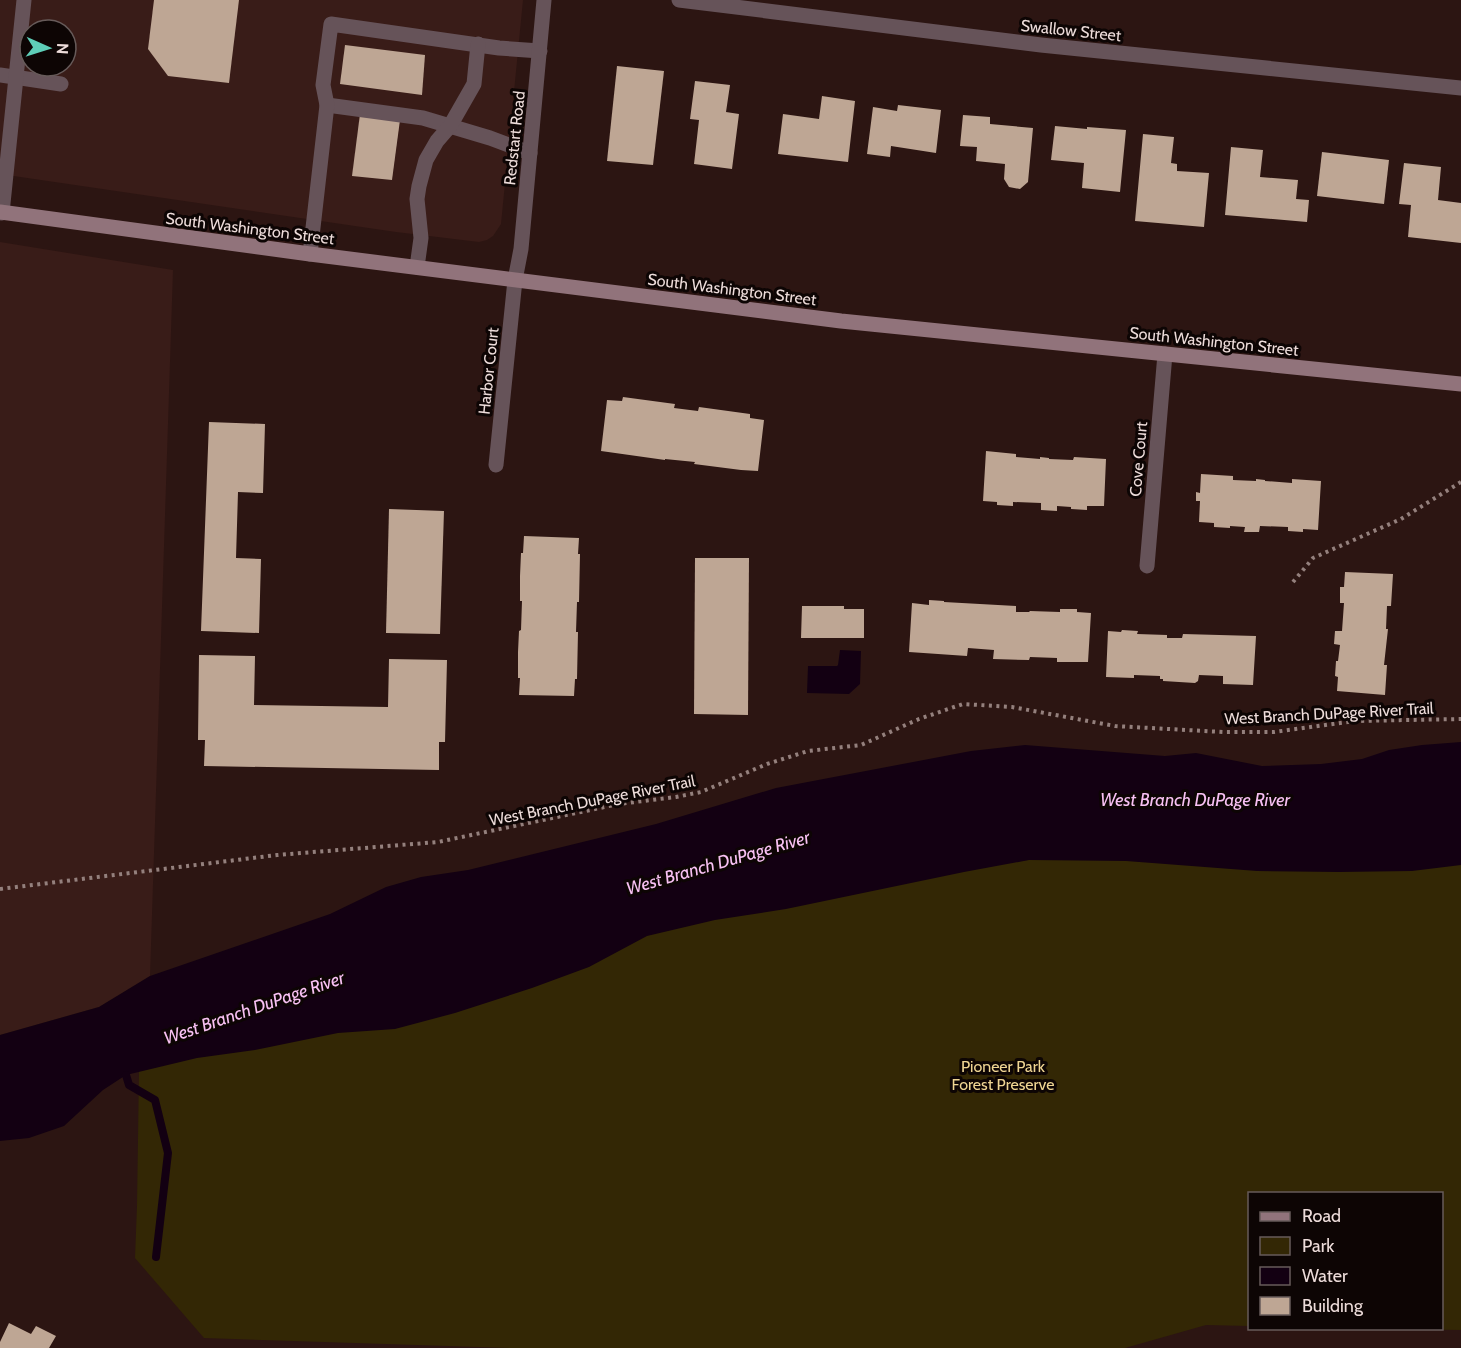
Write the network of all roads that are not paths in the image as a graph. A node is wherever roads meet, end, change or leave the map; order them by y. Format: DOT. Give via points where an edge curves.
graph roads {
  1 [pos="24,0"];
  2 [pos="544,0"];
  3 [pos="679,0"];
  4 [pos="478,44"];
  5 [pos="540,51"];
  6 [pos="0,75"];
  7 [pos="16,78"];
  8 [pos="62,84"];
  9 [pos="1461,88"];
  10 [pos="327,105"];
  11 [pos="450,126"];
  12 [pos="530,153"];
  13 [pos="1,212"];
  14 [pos="310,254"];
  15 [pos="417,267"];
  16 [pos="515,280"];
  17 [pos="1165,354"];
  18 [pos="1461,384"];
  19 [pos="496,465"];
  20 [pos="1147,566"];
  1 -- 7 [label="street"];
  2 -- 5 [label="street, Redstart Road"];
  3 -- 9 [label="street, Swallow Street" via="1041,45"];
  4 -- 5 [label="street"];
  4 -- 10 [label="street" via="331,24 323,85"];
  4 -- 11 [label="street" via="474,84"];
  5 -- 12 [label="street, Redstart Road"];
  6 -- 7 [label="street"];
  7 -- 8 [label="street"];
  7 -- 13 [label="street"];
  10 -- 11 [label="street" via="423,118"];
  10 -- 14 [label="street"];
  11 -- 12 [label="street"];
  11 -- 15 [label="street" via="426,160 419,186 421,238"];
  12 -- 16 [label="street, Redstart Road"];
  13 -- 14 [label="main road, South Washington Street"];
  14 -- 15 [label="main road, South Washington Street"];
  15 -- 16 [label="main road, South Washington Street"];
  16 -- 17 [label="main road, South Washington Street" via="841,321"];
  16 -- 19 [label="street, Harbor Court"];
  17 -- 18 [label="main road, South Washington Street"];
  17 -- 20 [label="street, Cove Court"];
}
